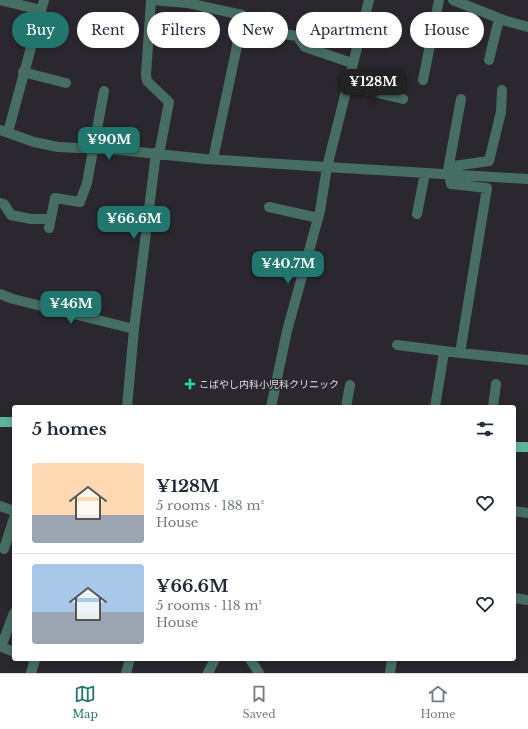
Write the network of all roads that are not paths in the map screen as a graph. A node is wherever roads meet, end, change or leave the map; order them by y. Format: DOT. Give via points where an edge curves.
graph roads {
  1 [pos="0,0"];
  2 [pos="151,0"];
  3 [pos="369,0"];
  4 [pos="439,0"];
  5 [pos="453,0"];
  6 [pos="42,5"];
  7 [pos="232,12"];
  8 [pos="500,18"];
  9 [pos="528,27"];
  10 [pos="288,35"];
  11 [pos="237,48"];
  12 [pos="489,60"];
  13 [pos="352,63"];
  14 [pos="24,72"];
  15 [pos="423,80"];
  16 [pos="66,83"];
  17 [pos="348,86"];
  18 [pos="502,90"];
  19 [pos="104,91"];
  20 [pos="403,99"];
  21 [pos="461,99"];
  22 [pos="4,131"];
  23 [pos="93,149"];
  24 [pos="157,154"];
  25 [pos="213,159"];
  26 [pos="327,167"];
  27 [pos="426,173"];
  28 [pos="449,174"];
  29 [pos="528,179"];
  30 [pos="0,203"];
  31 [pos="269,207"];
  32 [pos="417,214"];
  33 [pos="318,218"];
  34 [pos="0,294"];
  35 [pos="134,329"];
  36 [pos="397,345"];
  37 [pos="444,352"];
  38 [pos="460,354"];
  39 [pos="528,360"];
  40 [pos="496,384"];
  41 [pos="350,385"];
  42 [pos="127,405"];
  43 [pos="271,405"];
  44 [pos="346,405"];
  45 [pos="435,405"];
  46 [pos="493,405"];
  47 [pos="0,422"];
  48 [pos="12,422"];
  49 [pos="516,447"];
  50 [pos="528,447"];
  51 [pos="0,506"];
  52 [pos="12,510"];
  53 [pos="516,511"];
  54 [pos="528,513"];
  55 [pos="12,524"];
  56 [pos="4,549"];
  57 [pos="516,598"];
  58 [pos="528,600"];
  59 [pos="12,618"];
  60 [pos="1,646"];
  61 [pos="12,651"];
  62 [pos="35,661"];
  63 [pos="129,661"];
  64 [pos="214,661"];
  65 [pos="251,661"];
  66 [pos="392,661"];
  67 [pos="31,673"];
  68 [pos="126,673"];
  69 [pos="208,673"];
  70 [pos="259,673"];
  71 [pos="390,673"];
  1 -- 6 [label="street"];
  2 -- 7 [label="street" via="188,3"];
  2 -- 24 [label="street" via="147,81 169,102"];
  3 -- 13 [label="street"];
  4 -- 15 [label="street"];
  5 -- 8 [label="street"];
  6 -- 14 [label="street"];
  8 -- 9 [label="street"];
  8 -- 12 [label="street"];
  10 -- 13 [label="street" via="297,36 305,47"];
  11 -- 25 [label="street"];
  13 -- 17 [label="street"];
  14 -- 16 [label="street"];
  14 -- 22 [label="street"];
  17 -- 20 [label="street"];
  17 -- 26 [label="street"];
  18 -- 28 [label="street" via="501,112 489,161 454,166"];
  19 -- 23 [label="street"];
  21 -- 28 [label="street"];
  22 -- 23 [label="street" via="34,142 58,147"];
  23 -- 24 [label="street"];
  23 -- 30 [label="street" via="87,183 80,202 54,198 50,223 11,215 4,204"];
  24 -- 25 [label="street"];
  24 -- 35 [label="street"];
  25 -- 26 [label="street"];
  26 -- 27 [label="street"];
  26 -- 33 [label="street"];
  27 -- 28 [label="street"];
  27 -- 32 [label="street"];
  28 -- 29 [label="street"];
  28 -- 38 [label="street" via="451,184 487,188"];
  31 -- 33 [label="street"];
  33 -- 43 [label="street" via="287,331"];
  34 -- 35 [label="street"];
  35 -- 42 [label="street"];
  36 -- 37 [label="street"];
  37 -- 38 [label="street"];
  37 -- 45 [label="street"];
  38 -- 39 [label="street"];
  40 -- 46 [label="street"];
  41 -- 44 [label="street"];
  47 -- 48 [label="main road"];
  49 -- 50 [label="main road"];
  51 -- 52 [label="street"];
  53 -- 54 [label="street"];
  55 -- 56 [label="street"];
  57 -- 58 [label="street"];
  59 -- 60 [label="street"];
  60 -- 61 [label="street"];
  62 -- 67 [label="street"];
  63 -- 68 [label="street"];
  64 -- 69 [label="street"];
  65 -- 70 [label="street"];
  66 -- 71 [label="street"];
}
